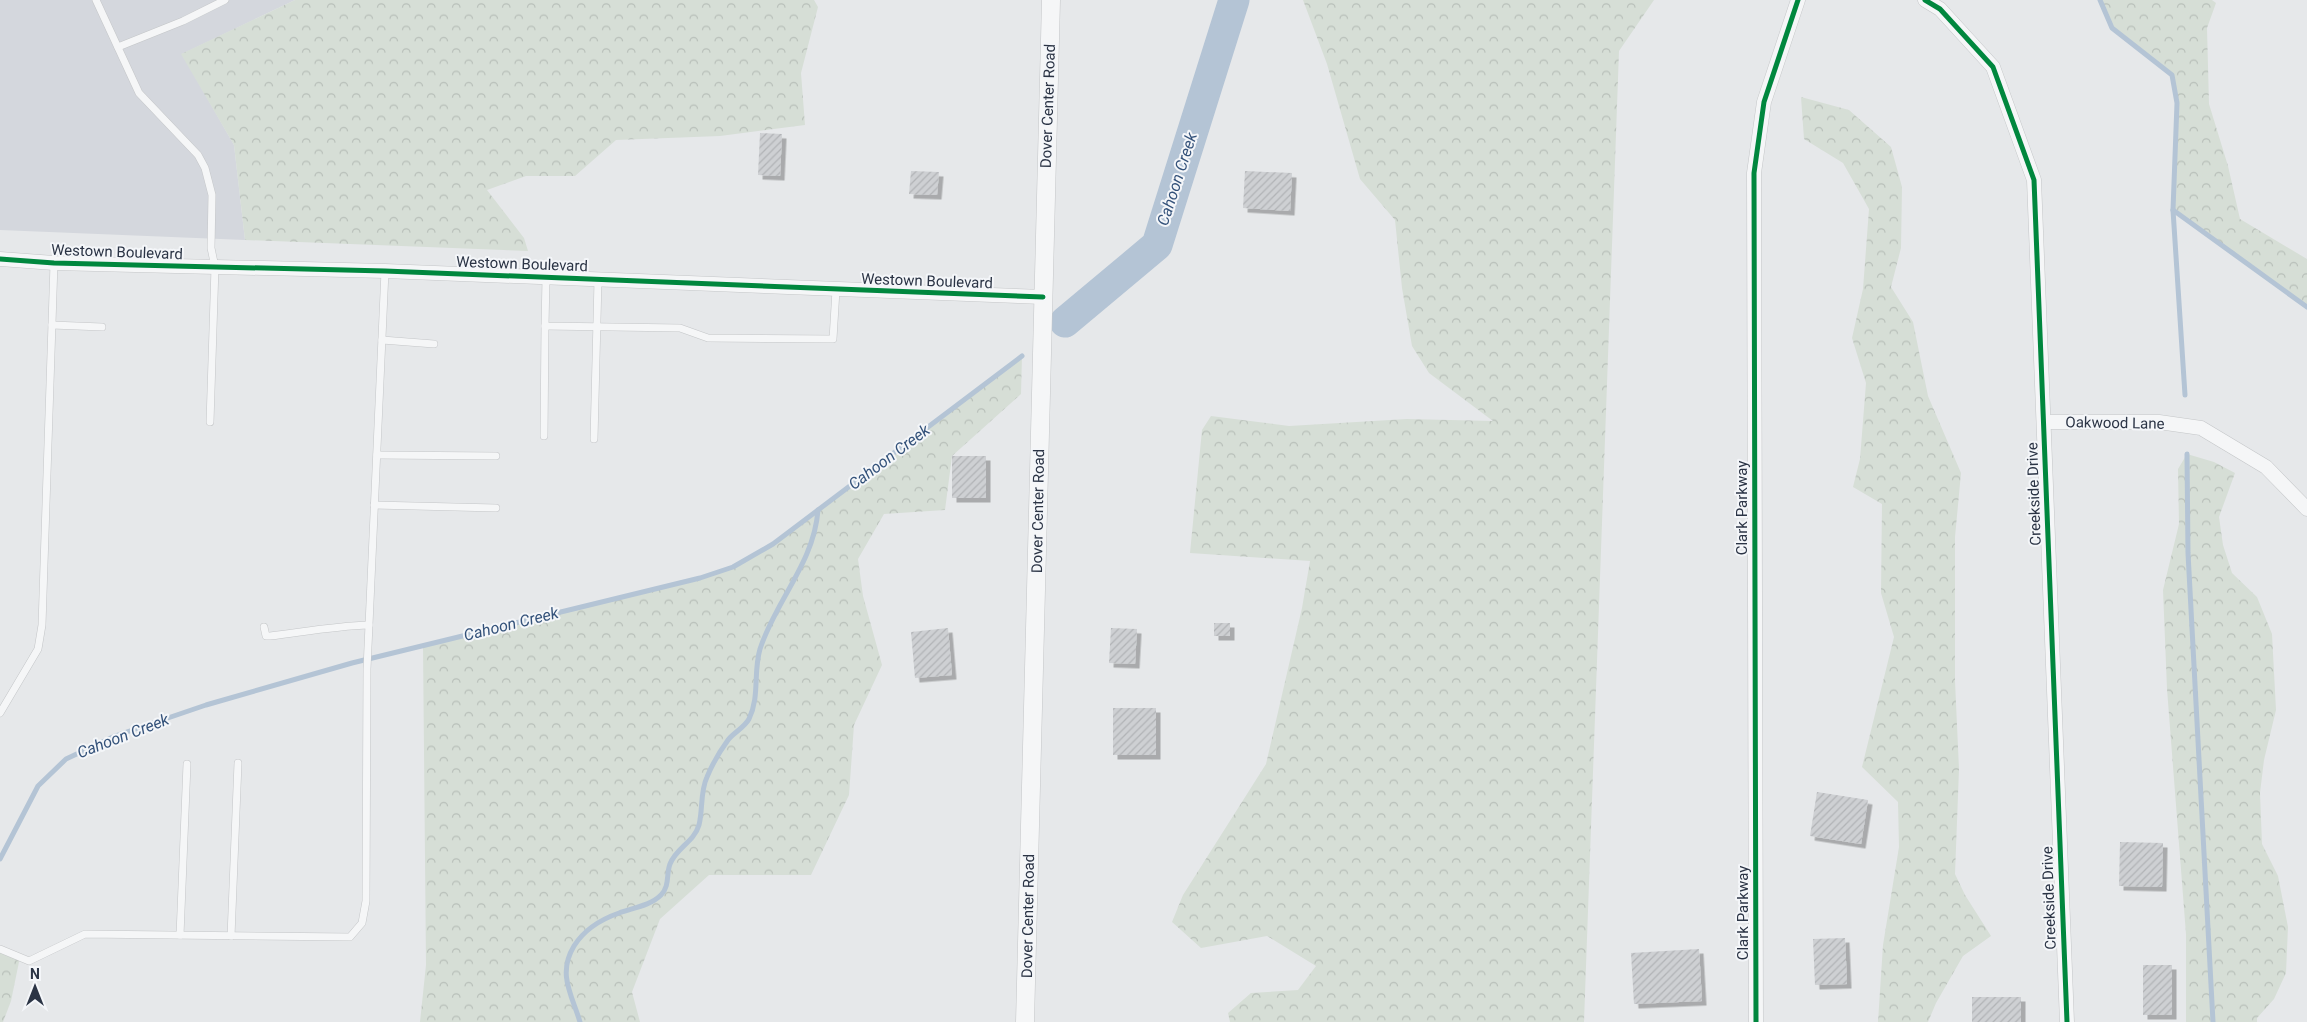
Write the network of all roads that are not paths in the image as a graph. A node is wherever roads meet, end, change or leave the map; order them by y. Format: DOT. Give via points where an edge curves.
graph roads {
  1 [pos="96,0"];
  2 [pos="225,0"];
  3 [pos="1051,0"];
  4 [pos="1798,0"];
  5 [pos="1925,0"];
  6 [pos="118,47"];
  7 [pos="0,259"];
  8 [pos="54,263"];
  9 [pos="215,267"];
  10 [pos="385,271"];
  11 [pos="546,278"];
  12 [pos="598,280"];
  13 [pos="836,290"];
  14 [pos="1043,297"];
  15 [pos="52,325"];
  16 [pos="545,326"];
  17 [pos="102,327"];
  18 [pos="596,327"];
  19 [pos="382,340"];
  20 [pos="434,344"];
  21 [pos="210,422"];
  22 [pos="2044,422"];
  23 [pos="544,436"];
  24 [pos="594,439"];
  25 [pos="377,455"];
  26 [pos="496,456"];
  27 [pos="374,506"];
  28 [pos="496,508"];
  29 [pos="2307,509"];
  30 [pos="369,625"];
  31 [pos="264,628"];
  32 [pos="0,713"];
  33 [pos="238,763"];
  34 [pos="187,764"];
  35 [pos="180,935"];
  36 [pos="231,936"];
  37 [pos="0,949"];
  38 [pos="1025,1022"];
  39 [pos="1756,1022"];
  40 [pos="2066,1022"];
  1 -- 6 [label="lane"];
  2 -- 6 [label="lane"];
  3 -- 14 [label="street, Dover Center Road"];
  4 -- 39 [label="street, Clark Parkway" via="1764,102 1754,173"];
  5 -- 22 [label="street, Creekside Drive" via="1940,9 1993,67 2034,180"];
  6 -- 9 [label="lane" via="139,93 198,155 205,168 212,195 210,248"];
  7 -- 8 [label="street, Westown Boulevard"];
  8 -- 9 [label="street, Westown Boulevard"];
  8 -- 15 [label="lane"];
  9 -- 10 [label="street, Westown Boulevard"];
  9 -- 21 [label="lane"];
  10 -- 11 [label="street, Westown Boulevard"];
  10 -- 19 [label="lane"];
  11 -- 12 [label="street, Westown Boulevard"];
  11 -- 16 [label="lane"];
  12 -- 13 [label="street, Westown Boulevard"];
  12 -- 18 [label="lane"];
  13 -- 14 [label="street, Westown Boulevard"];
  13 -- 18 [label="lane" via="833,339 708,338 680,328"];
  14 -- 38 [label="street, Dover Center Road"];
  15 -- 17 [label="lane"];
  15 -- 32 [label="lane" via="42,625 38,649"];
  16 -- 18 [label="lane"];
  16 -- 23 [label="lane"];
  18 -- 24 [label="lane"];
  19 -- 20 [label="lane"];
  19 -- 25 [label="lane"];
  22 -- 29 [label="street, Oakwood Lane" via="2159,422 2201,428 2266,467"];
  22 -- 40 [label="street, Creekside Drive"];
  25 -- 26 [label="lane"];
  25 -- 27 [label="lane"];
  27 -- 28 [label="lane"];
  27 -- 30 [label="lane"];
  30 -- 31 [label="lane" via="336,626 270,636 266,636"];
  30 -- 36 [label="lane" via="366,901 362,923 350,937"];
  33 -- 36 [label="lane"];
  34 -- 35 [label="lane"];
  35 -- 36 [label="lane"];
  35 -- 37 [label="lane" via="86,934 29,961"];
}
